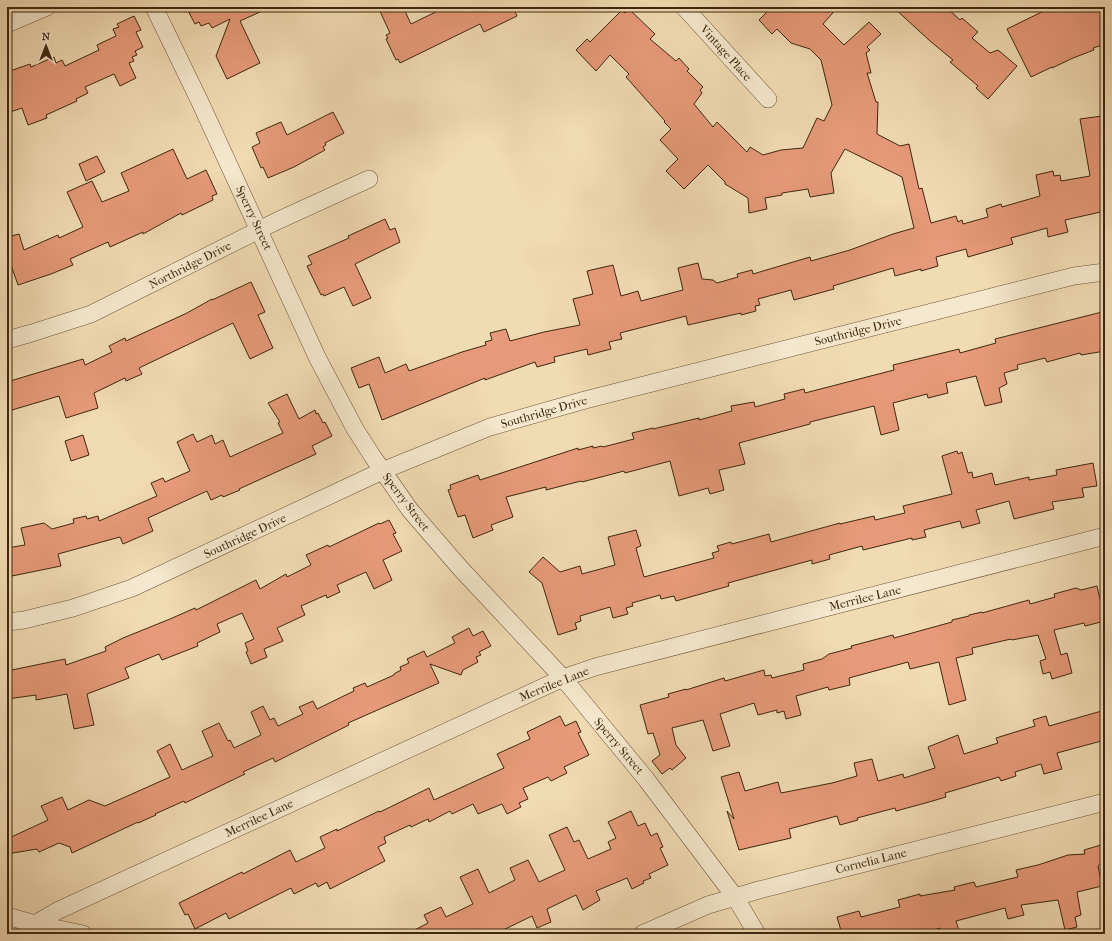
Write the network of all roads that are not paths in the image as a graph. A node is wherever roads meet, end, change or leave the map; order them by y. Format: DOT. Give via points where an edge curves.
graph roads {
  1 [pos="47,7"];
  2 [pos="154,7"];
  3 [pos="684,7"];
  4 [pos="7,24"];
  5 [pos="768,99"];
  6 [pos="369,179"];
  7 [pos="260,230"];
  8 [pos="1105,272"];
  9 [pos="7,340"];
  10 [pos="382,471"];
  11 [pos="1105,536"];
  12 [pos="7,622"];
  13 [pos="563,678"];
  14 [pos="1105,802"];
  15 [pos="735,897"];
  16 [pos="7,916"];
  17 [pos="31,929"];
  18 [pos="83,934"];
  19 [pos="642,934"];
  20 [pos="756,934"];
  1 -- 4 [label="street"];
  2 -- 7 [label="street, Sperry Street"];
  3 -- 5 [label="street, Vintage Place"];
  6 -- 7 [label="street, Northridge Drive"];
  7 -- 9 [label="street, Northridge Drive" via="91,314"];
  7 -- 10 [label="street, Sperry Street" via="317,357 355,428"];
  8 -- 10 [label="street, Southridge Drive" via="1074,276 585,400 490,427"];
  10 -- 12 [label="street, Southridge Drive" via="132,588 73,608"];
  10 -- 13 [label="street, Sperry Street" via="410,510 461,569"];
  11 -- 13 [label="street, Merrilee Lane" via="595,667"];
  13 -- 15 [label="street, Sperry Street" via="646,779"];
  13 -- 17 [label="street, Merrilee Lane" via="56,911"];
  14 -- 15 [label="street, Cornelia Lane"];
  15 -- 19 [label="street, Cornelia Lane" via="708,905"];
  15 -- 20 [label="street, Sperry Street"];
  16 -- 17 [label="street"];
  17 -- 18 [label="street"];
}
